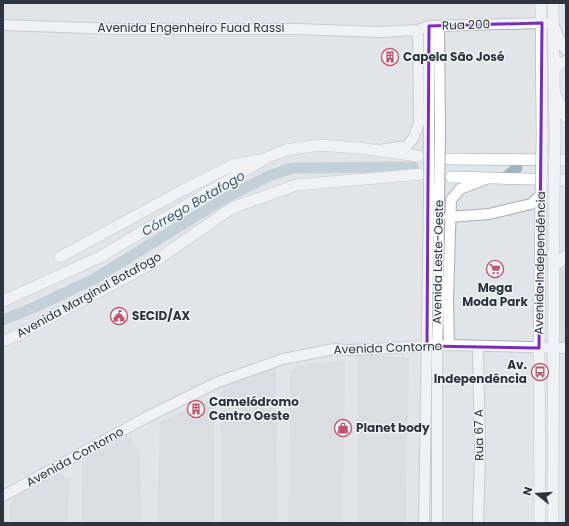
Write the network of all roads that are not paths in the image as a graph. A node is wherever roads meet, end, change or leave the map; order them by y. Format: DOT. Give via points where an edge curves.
graph roads {
  1 [pos="541,3"];
  2 [pos="553,3"];
  3 [pos="542,23"];
  4 [pos="553,23"];
  5 [pos="3,25"];
  6 [pos="434,26"];
  7 [pos="418,30"];
  8 [pos="379,32"];
  9 [pos="554,39"];
  10 [pos="566,50"];
  11 [pos="566,60"];
  12 [pos="554,68"];
  13 [pos="554,92"];
  14 [pos="566,117"];
  15 [pos="378,150"];
  16 [pos="418,156"];
  17 [pos="266,158"];
  18 [pos="449,159"];
  19 [pos="566,160"];
  20 [pos="422,174"];
  21 [pos="451,177"];
  22 [pos="489,178"];
  23 [pos="566,180"];
  24 [pos="541,194"];
  25 [pos="434,198"];
  26 [pos="450,217"];
  27 [pos="566,256"];
  28 [pos="60,257"];
  29 [pos="554,266"];
  30 [pos="448,300"];
  31 [pos="3,301"];
  32 [pos="438,317"];
  33 [pos="3,341"];
  34 [pos="449,345"];
  35 [pos="432,346"];
  36 [pos="478,347"];
  37 [pos="539,348"];
  38 [pos="553,348"];
  39 [pos="566,348"];
  40 [pos="3,496"];
  41 [pos="424,523"];
  42 [pos="437,523"];
  43 [pos="478,523"];
  44 [pos="540,523"];
  45 [pos="553,523"];
  1 -- 3 [label="main road, Avenida Independência"];
  2 -- 4 [label="main road, Avenida Independência"];
  3 -- 4 [label="main road, Rua 200"];
  3 -- 6 [label="main road, Rua 200"];
  3 -- 9 [label="main road"];
  3 -- 24 [label="main road, Avenida Independência, bridge"];
  4 -- 9 [label="main road, Avenida Independência"];
  4 -- 10 [label="main road"];
  5 -- 8 [label="main road, Avenida Engenheiro Fuad Rassi"];
  6 -- 7 [label="main road, Rua 200"];
  6 -- 25 [label="main road, Avenida Leste-Oeste, bridge"];
  7 -- 8 [label="main road, Rua 200"];
  7 -- 15 [label="main road" via="419,123 414,137 407,146"];
  9 -- 11 [label="main road"];
  9 -- 12 [label="main road, Avenida Independência"];
  11 -- 12 [label="main road"];
  12 -- 13 [label="main road, Avenida Independência"];
  13 -- 14 [label="main road"];
  13 -- 29 [label="main road, Avenida Independência, bridge"];
  15 -- 16 [label="main road"];
  15 -- 17 [label="main road" via="319,145 286,150"];
  17 -- 28 [label="main road" via="233,164"];
  17 -- 31 [label="main road" via="100,257"];
  18 -- 19 [label="main road"];
  20 -- 33 [label="main road, Avenida Marginal Botafogo" via="296,185 232,208 150,264"];
  21 -- 22 [label="main road"];
  22 -- 23 [label="main road"];
  22 -- 26 [label="main road" via="460,189 451,200"];
  24 -- 26 [label="main road" via="531,204 489,214"];
  24 -- 37 [label="main road, Avenida Independência"];
  25 -- 32 [label="main road, Avenida Leste-Oeste"];
  25 -- 35 [label="main road, Avenida Leste-Oeste"];
  26 -- 30 [label="main road"];
  27 -- 29 [label="main road"];
  29 -- 38 [label="main road, Avenida Independência"];
  30 -- 32 [label="main road"];
  30 -- 34 [label="main road"];
  32 -- 35 [label="main road, Avenida Leste-Oeste"];
  34 -- 35 [label="main road, Avenida Contorno"];
  34 -- 36 [label="main road, Avenida Contorno"];
  35 -- 40 [label="main road, Avenida Contorno" via="334,349 283,359 254,369 218,382 149,416"];
  35 -- 41 [label="main road, Avenida Leste-Oeste"];
  35 -- 42 [label="main road, Avenida Leste-Oeste"];
  36 -- 37 [label="main road, Avenida Contorno"];
  36 -- 43 [label="main road, Rua 67 A"];
  37 -- 38 [label="main road, Avenida Contorno"];
  37 -- 44 [label="main road, Avenida Independência"];
  38 -- 39 [label="main road, Avenida Contorno"];
  38 -- 45 [label="main road, Avenida Independência"];
}
